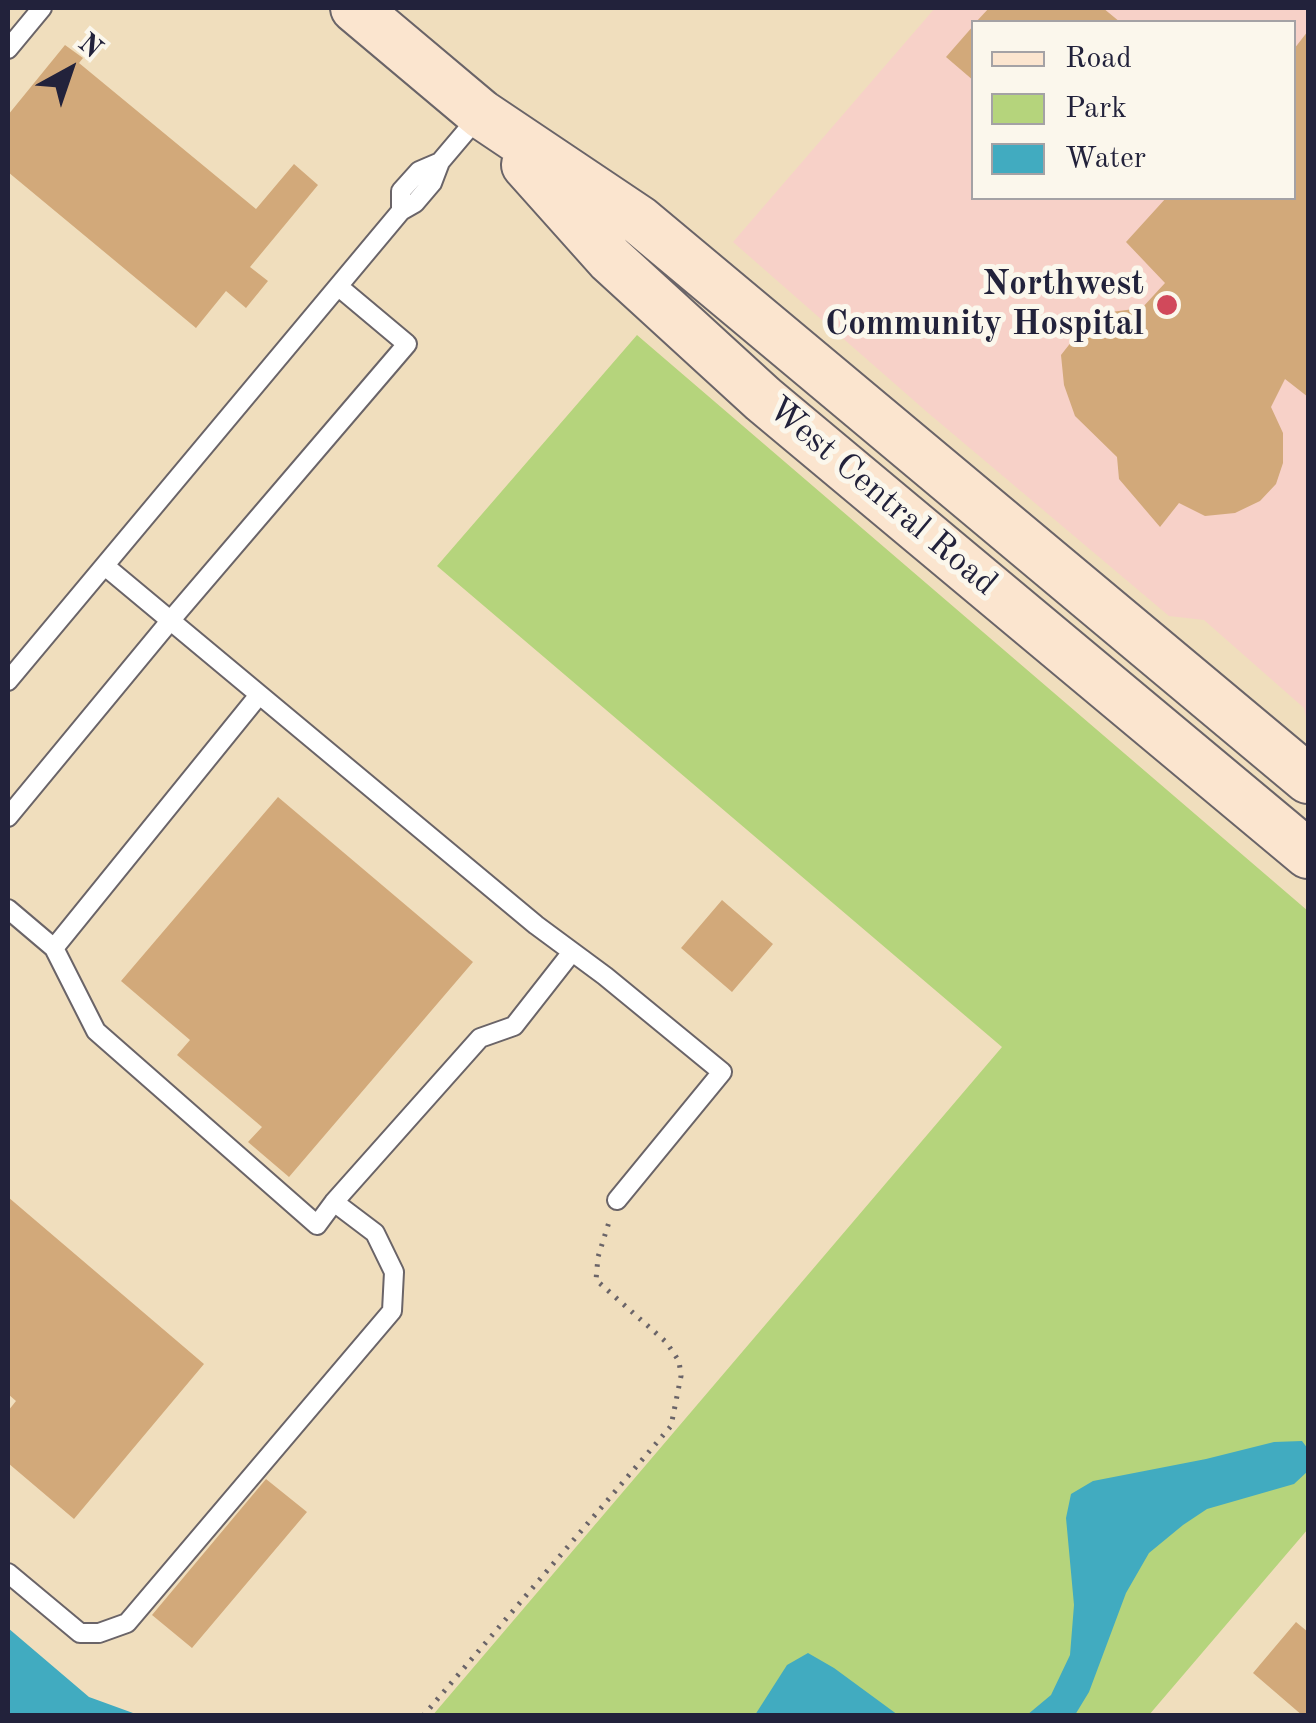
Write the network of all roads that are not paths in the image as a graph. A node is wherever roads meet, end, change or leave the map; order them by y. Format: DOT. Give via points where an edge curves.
graph roads {
  1 [pos="42,8"];
  2 [pos="356,8"];
  3 [pos="8,49"];
  4 [pos="480,114"];
  5 [pos="340,286"];
  6 [pos="105,566"];
  7 [pos="170,621"];
  8 [pos="8,681"];
  9 [pos="259,694"];
  10 [pos="1308,780"];
  11 [pos="8,817"];
  12 [pos="1308,854"];
  13 [pos="8,909"];
  14 [pos="54,948"];
  15 [pos="572,952"];
  16 [pos="617,1200"];
  17 [pos="334,1202"];
  18 [pos="8,1572"];
  1 -- 3 [label="lane"];
  2 -- 4 [label="main road, West Central Road"];
  4 -- 5 [label="lane" via="416,204 400,212"];
  4 -- 10 [label="main road, West Central Road" via="639,220"];
  4 -- 12 [label="main road, West Central Road" via="610,258 763,399"];
  5 -- 6 [label="lane"];
  5 -- 7 [label="lane" via="407,344"];
  6 -- 7 [label="lane"];
  6 -- 8 [label="lane"];
  7 -- 9 [label="lane"];
  7 -- 11 [label="lane"];
  9 -- 14 [label="lane"];
  9 -- 15 [label="lane"];
  13 -- 14 [label="lane"];
  14 -- 17 [label="lane" via="96,1031 317,1224"];
  15 -- 16 [label="lane" via="722,1072"];
  15 -- 17 [label="lane" via="514,1026 480,1038"];
  17 -- 18 [label="lane" via="375,1233 394,1272 392,1311 127,1622 99,1634 80,1633"];
}
